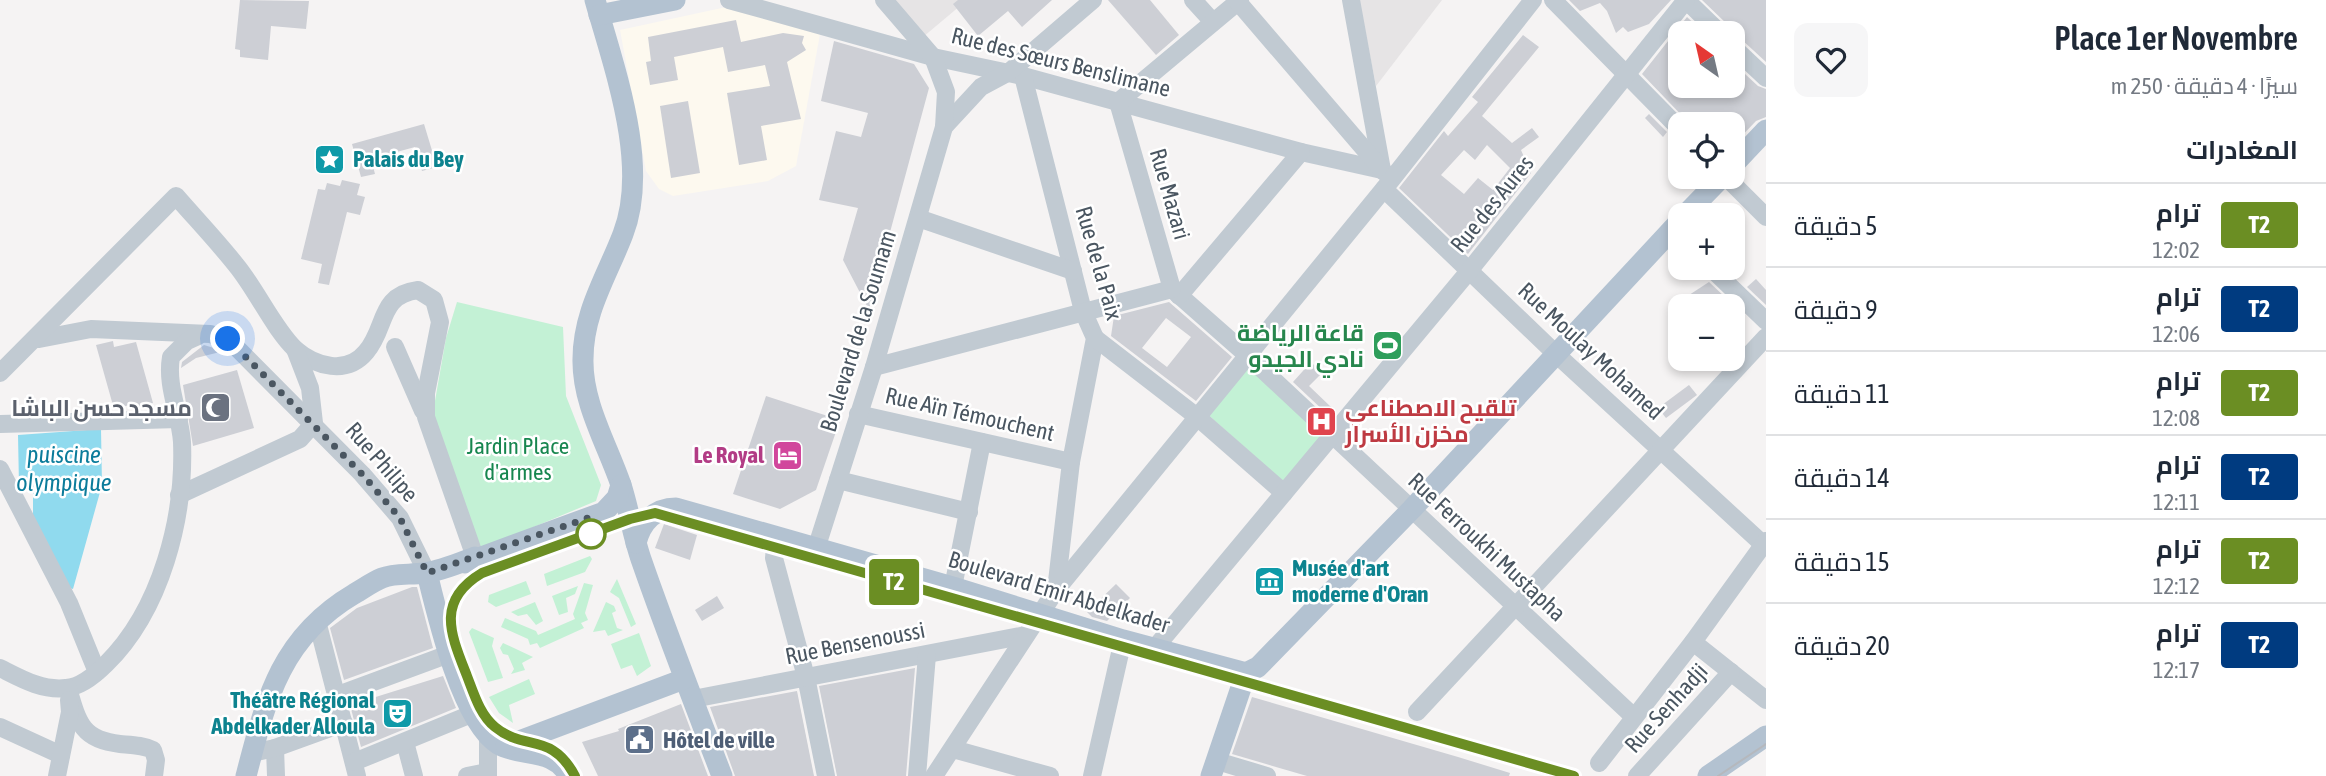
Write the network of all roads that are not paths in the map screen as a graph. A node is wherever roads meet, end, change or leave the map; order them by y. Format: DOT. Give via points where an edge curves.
graph roads {
  1 [pos="675,0"];
  2 [pos="730,0"];
  3 [pos="884,0"];
  4 [pos="1093,0"];
  5 [pos="1193,0"];
  6 [pos="1351,0"];
  7 [pos="1534,0"];
  8 [pos="1553,0"];
  9 [pos="1686,0"];
  10 [pos="1239,1"];
  11 [pos="597,8"];
  12 [pos="1708,21"];
  13 [pos="1213,22"];
  14 [pos="933,57"];
  15 [pos="1745,58"];
  16 [pos="1016,74"];
  17 [pos="1628,74"];
  18 [pos="1766,78"];
  19 [pos="1118,103"];
  20 [pos="1668,116"];
  21 [pos="944,127"];
  22 [pos="1766,130"];
  23 [pos="1301,152"];
  24 [pos="1745,152"];
  25 [pos="1386,179"];
  26 [pos="1713,189"];
  27 [pos="1737,189"];
  28 [pos="1700,203"];
  29 [pos="1766,217"];
  30 [pos="918,218"];
  31 [pos="1668,237"];
  32 [pos="1073,271"];
  33 [pos="1469,271"];
  34 [pos="1723,280"];
  35 [pos="1175,293"];
  36 [pos="1083,311"];
  37 [pos="1766,321"];
  38 [pos="198,336"];
  39 [pos="1766,337"];
  40 [pos="1095,338"];
  41 [pos="36,340"];
  42 [pos="395,347"];
  43 [pos="295,349"];
  44 [pos="1556,354"];
  45 [pos="1247,355"];
  46 [pos="874,367"];
  47 [pos="0,373"];
  48 [pos="858,414"];
  49 [pos="1196,416"];
  50 [pos="426,417"];
  51 [pos="179,419"];
  52 [pos="314,423"];
  53 [pos="0,424"];
  54 [pos="1331,436"];
  55 [pos="982,442"];
  56 [pos="1662,449"];
  57 [pos="1071,462"];
  58 [pos="0,470"];
  59 [pos="838,480"];
  60 [pos="621,485"];
  61 [pos="1284,493"];
  62 [pos="179,495"];
  63 [pos="1412,509"];
  64 [pos="969,512"];
  65 [pos="776,537"];
  66 [pos="636,543"];
  67 [pos="1765,544"];
  68 [pos="816,549"];
  69 [pos="475,557"];
  70 [pos="427,573"];
  71 [pos="953,587"];
  72 [pos="1056,590"];
  73 [pos="1514,606"];
  74 [pos="436,610"];
  75 [pos="1038,615"];
  76 [pos="317,621"];
  77 [pos="1026,635"];
  78 [pos="1122,640"];
  79 [pos="1693,642"];
  80 [pos="1154,649"];
  81 [pos="449,654"];
  82 [pos="926,655"];
  83 [pos="0,668"];
  84 [pos="97,672"];
  85 [pos="1731,672"];
  86 [pos="1246,673"];
  87 [pos="806,677"];
  88 [pos="684,679"];
  89 [pos="68,688"];
  90 [pos="338,695"];
  91 [pos="693,699"];
  92 [pos="1766,699"];
  93 [pos="1417,712"];
  94 [pos="474,713"];
  95 [pos="1633,717"];
  96 [pos="344,723"];
  97 [pos="0,727"];
  98 [pos="1766,736"];
  99 [pos="405,742"];
  100 [pos="496,742"];
  101 [pos="275,748"];
  102 [pos="953,749"];
  103 [pos="1766,751"];
  104 [pos="1741,752"];
  105 [pos="252,753"];
  106 [pos="61,755"];
  107 [pos="1599,764"];
  108 [pos="1214,768"];
  109 [pos="356,769"];
  110 [pos="488,774"];
  111 [pos="1038,774"];
  112 [pos="57,776"];
  113 [pos="154,776"];
  114 [pos="246,776"];
  115 [pos="276,776"];
  116 [pos="414,776"];
  117 [pos="467,776"];
  118 [pos="569,776"];
  119 [pos="722,776"];
  120 [pos="826,776"];
  121 [pos="917,776"];
  122 [pos="934,776"];
  123 [pos="1092,776"];
  124 [pos="1268,776"];
  125 [pos="1637,776"];
  126 [pos="1708,776"];
  1 -- 11 [label="main road"];
  2 -- 14 [label="street, Rue des Sœurs Benslimane"];
  3 -- 14 [label="street"];
  4 -- 16 [label="street"];
  5 -- 13 [label="street"];
  6 -- 25 [label="street"];
  7 -- 25 [label="street"];
  8 -- 17 [label="street"];
  9 -- 12 [label="street"];
  9 -- 17 [label="street, Rue des Aures"];
  10 -- 13 [label="street"];
  10 -- 25 [label="street, Rue Moulay Mohamed"];
  11 -- 60 [label="main road" via="627,125 632,196 623,234 593,301 583,358 592,408"];
  13 -- 19 [label="street"];
  14 -- 16 [label="street, Rue des Sœurs Benslimane"];
  14 -- 21 [label="street" via="946,92"];
  15 -- 18 [label="street"];
  16 -- 19 [label="street, Rue des Sœurs Benslimane"];
  16 -- 21 [label="street" via="981,87"];
  16 -- 32 [label="street, Rue de la Paix"];
  17 -- 20 [label="street"];
  17 -- 33 [label="street, Rue des Aures"];
  19 -- 23 [label="street, Rue des Sœurs Benslimane"];
  19 -- 35 [label="street, Rue Mazari"];
  21 -- 30 [label="street, Boulevard de la Soumam"];
  22 -- 24 [label="main road"];
  23 -- 25 [label="street, Rue des Sœurs Benslimane"];
  23 -- 35 [label="street"];
  25 -- 33 [label="street, Rue Moulay Mohamed"];
  25 -- 45 [label="street"];
  26 -- 28 [label="main road"];
  27 -- 29 [label="street"];
  30 -- 32 [label="street"];
  30 -- 46 [label="street, Boulevard de la Soumam"];
  31 -- 44 [label="main road"];
  32 -- 36 [label="street, Rue de la Paix"];
  33 -- 44 [label="street, Rue Moulay Mohamed"];
  33 -- 54 [label="street, Rue des Aures"];
  34 -- 37 [label="street"];
  35 -- 36 [label="street"];
  35 -- 45 [label="street, Rue Ferroukhi Mustapha"];
  36 -- 40 [label="street, Rue de la Paix"];
  36 -- 46 [label="street"];
  38 -- 41 [label="street, Rue Philipe" via="91,329"];
  38 -- 51 [label="street" via="171,358"];
  38 -- 52 [label="street, Rue Philipe" via="220,335 236,345"];
  39 -- 56 [label="street"];
  40 -- 49 [label="street"];
  40 -- 57 [label="street, Rue de la Paix"];
  41 -- 43 [label="street" via="176,196 237,266"];
  41 -- 47 [label="street"];
  42 -- 50 [label="street"];
  43 -- 50 [label="street" via="327,367 351,365 370,348 388,306 399,294 418,290 427,294 434,300 440,322"];
  43 -- 52 [label="street" via="310,388"];
  44 -- 56 [label="street, Rue Moulay Mohamed"];
  44 -- 63 [label="main road"];
  45 -- 49 [label="street"];
  45 -- 54 [label="street, Rue Ferroukhi Mustapha"];
  46 -- 48 [label="street, Boulevard de la Soumam"];
  48 -- 55 [label="street, Rue Aïn Témouchent"];
  48 -- 59 [label="street, Boulevard de la Soumam"];
  49 -- 61 [label="street"];
  49 -- 72 [label="street"];
  50 -- 69 [label="street"];
  51 -- 53 [label="street"];
  51 -- 62 [label="street"];
  52 -- 62 [label="street" via="299,439"];
  52 -- 70 [label="street, Rue Philipe" via="400,518"];
  54 -- 61 [label="street, Rue des Aures"];
  54 -- 63 [label="street, Rue Ferroukhi Mustapha"];
  55 -- 57 [label="street, Rue Aïn Témouchent"];
  55 -- 64 [label="street"];
  56 -- 67 [label="street, Rue Moulay Mohamed"];
  56 -- 73 [label="street"];
  57 -- 72 [label="street, Rue de la Paix"];
  58 -- 84 [label="street" via="69,603"];
  59 -- 64 [label="street"];
  59 -- 68 [label="street, Boulevard de la Soumam"];
  60 -- 66 [label="main road"];
  60 -- 69 [label="main road" via="612,505 591,517"];
  61 -- 80 [label="street, Rue des Aures"];
  62 -- 84 [label="street" via="151,599 137,627"];
  63 -- 73 [label="street, Rue Ferroukhi Mustapha"];
  63 -- 86 [label="main road" via="1258,667"];
  64 -- 71 [label="street"];
  65 -- 66 [label="main road, Boulevard Emir Abdelkader" via="676,508 655,513 644,523"];
  65 -- 68 [label="main road, Boulevard Emir Abdelkader"];
  65 -- 87 [label="street" via="774,558"];
  66 -- 88 [label="main road"];
  67 -- 79 [label="street"];
  68 -- 71 [label="main road, Boulevard Emir Abdelkader"];
  69 -- 70 [label="main road"];
  69 -- 74 [label="main road" via="446,578"];
  70 -- 74 [label="main road"];
  70 -- 76 [label="main road" via="382,578"];
  71 -- 75 [label="main road, Boulevard Emir Abdelkader"];
  72 -- 75 [label="street"];
  73 -- 93 [label="street"];
  73 -- 95 [label="street, Rue Ferroukhi Mustapha"];
  74 -- 81 [label="main road"];
  75 -- 77 [label="street"];
  75 -- 78 [label="main road, Boulevard Emir Abdelkader"];
  76 -- 90 [label="street"];
  76 -- 105 [label="main road" via="279,671"];
  77 -- 82 [label="street, Rue Bensenoussi"];
  77 -- 102 [label="street"];
  78 -- 80 [label="main road, Boulevard Emir Abdelkader"];
  78 -- 123 [label="street"];
  79 -- 85 [label="street"];
  79 -- 95 [label="street"];
  80 -- 86 [label="main road, Boulevard Emir Abdelkader"];
  81 -- 90 [label="street"];
  81 -- 94 [label="main road"];
  82 -- 87 [label="street, Rue Bensenoussi"];
  82 -- 121 [label="street"];
  83 -- 89 [label="street" via="33,684"];
  84 -- 89 [label="street"];
  85 -- 92 [label="street"];
  85 -- 125 [label="street, Rue Senhadji"];
  86 -- 108 [label="main road"];
  87 -- 91 [label="street, Rue Bensenoussi"];
  87 -- 120 [label="street"];
  88 -- 91 [label="main road"];
  88 -- 100 [label="main road"];
  89 -- 106 [label="street" via="70,712"];
  89 -- 113 [label="street" via="77,716 91,737 153,750"];
  90 -- 96 [label="street"];
  91 -- 119 [label="main road"];
  94 -- 99 [label="street"];
  94 -- 100 [label="main road"];
  95 -- 107 [label="street"];
  96 -- 101 [label="street"];
  96 -- 109 [label="street"];
  97 -- 106 [label="street"];
  98 -- 104 [label="main road"];
  99 -- 109 [label="street"];
  99 -- 116 [label="street"];
  100 -- 110 [label="street"];
  100 -- 118 [label="main road" via="544,755"];
  101 -- 105 [label="street"];
  101 -- 115 [label="street"];
  102 -- 111 [label="street"];
  102 -- 122 [label="street"];
  103 -- 104 [label="street"];
  104 -- 126 [label="main road"];
  105 -- 114 [label="main road"];
  106 -- 112 [label="street"];
  108 -- 124 [label="street"];
  110 -- 117 [label="street"];
}
